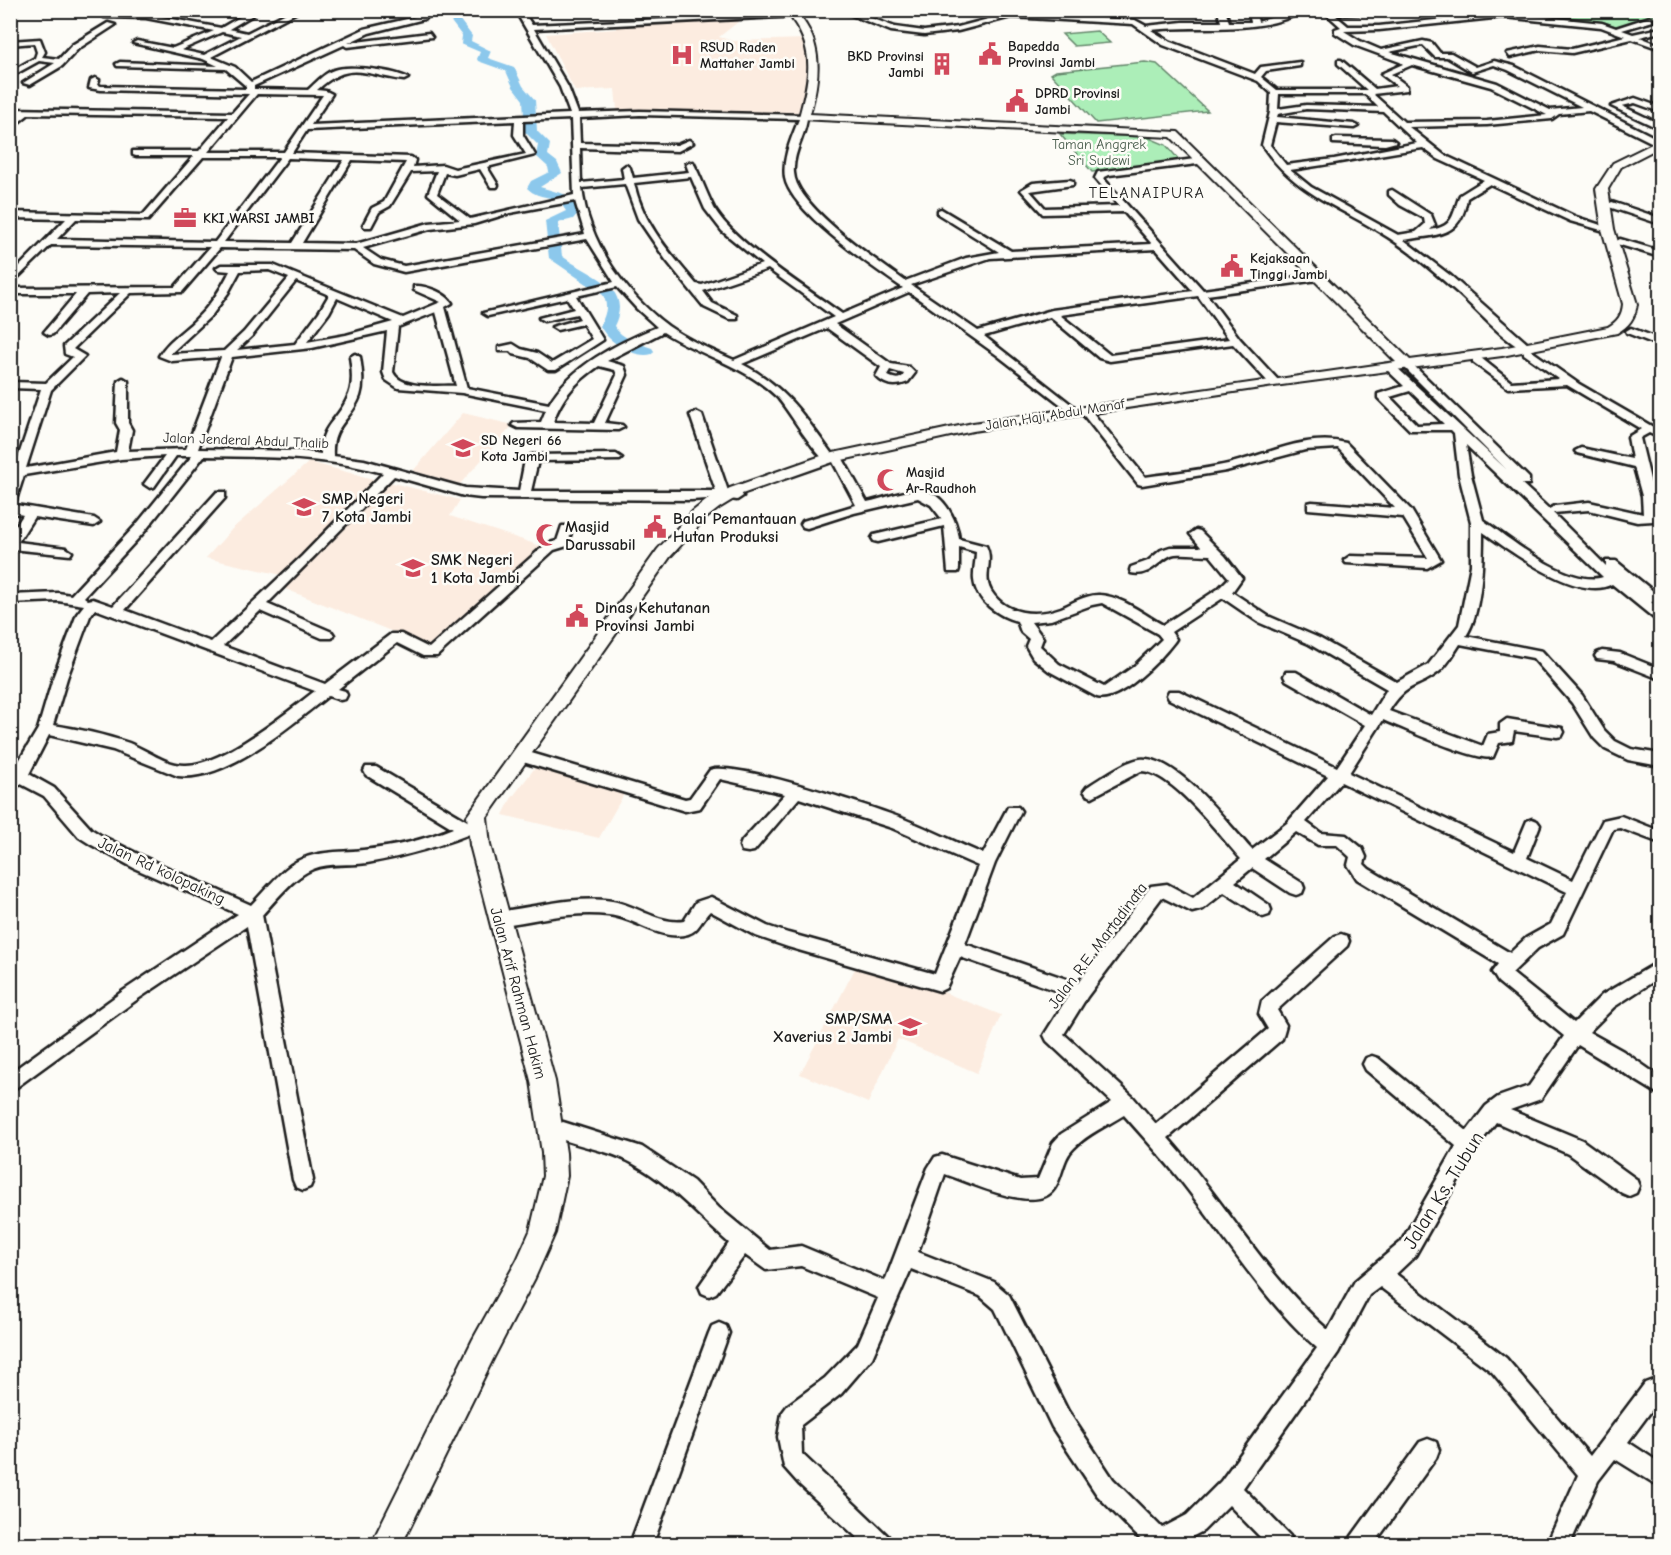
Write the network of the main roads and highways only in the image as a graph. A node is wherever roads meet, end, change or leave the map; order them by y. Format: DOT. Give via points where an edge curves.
graph roads {
  1 [pos="798,13"];
  2 [pos="1160,135"];
  3 [pos="1660,148"];
  4 [pos="1324,301"];
  5 [pos="1527,350"];
  6 [pos="1374,352"];
  7 [pos="1400,368"];
  8 [pos="1129,406"];
  9 [pos="975,430"];
  10 [pos="488,805"];
  11 [pos="513,946"];
  12 [pos="386,1545"];
  13 [pos="401,1545"];
  1 -- 2 [label="main road" via="814,57 804,117"];
  2 -- 4 [label="main road"];
  2 -- 7 [label="main road" via="1174,134 1202,161 1318,277"];
  3 -- 5 [label="main road" via="1617,165 1605,181 1602,198 1608,229 1630,304 1623,323 1612,330"];
  3 -- 5 [label="main road" via="1623,170 1614,184 1612,205 1620,242 1640,302 1636,324 1630,331 1587,343"];
  5 -- 7 [label="main road"];
  5 -- 7 [label="main road"];
  6 -- 7 [label="main road"];
  7 -- 8 [label="main road, Jalan Haji Abdul Manaf"];
  7 -- 8 [label="main road, Jalan Haji Abdul Manaf" via="1274,381"];
  8 -- 9 [label="main road, Jalan Haji Abdul Manaf"];
  8 -- 9 [label="main road, Jalan Haji Abdul Manaf" via="1072,411"];
  9 -- 10 [label="main road, Jalan Haji Abdul Manaf" via="834,460 730,495 670,555"];
  10 -- 11 [label="main road, Jalan Arif Rahman Hakim" via="486,824 510,917"];
  10 -- 11 [label="main road, Jalan Arif Rahman Hakim" via="472,827"];
  11 -- 12 [label="main road, Jalan Arif Rahman Hakim" via="543,1081 554,1153 550,1204 526,1269"];
  11 -- 13 [label="main road, Jalan Arif Rahman Hakim" via="554,1078 567,1151 562,1206 538,1272"];
}
